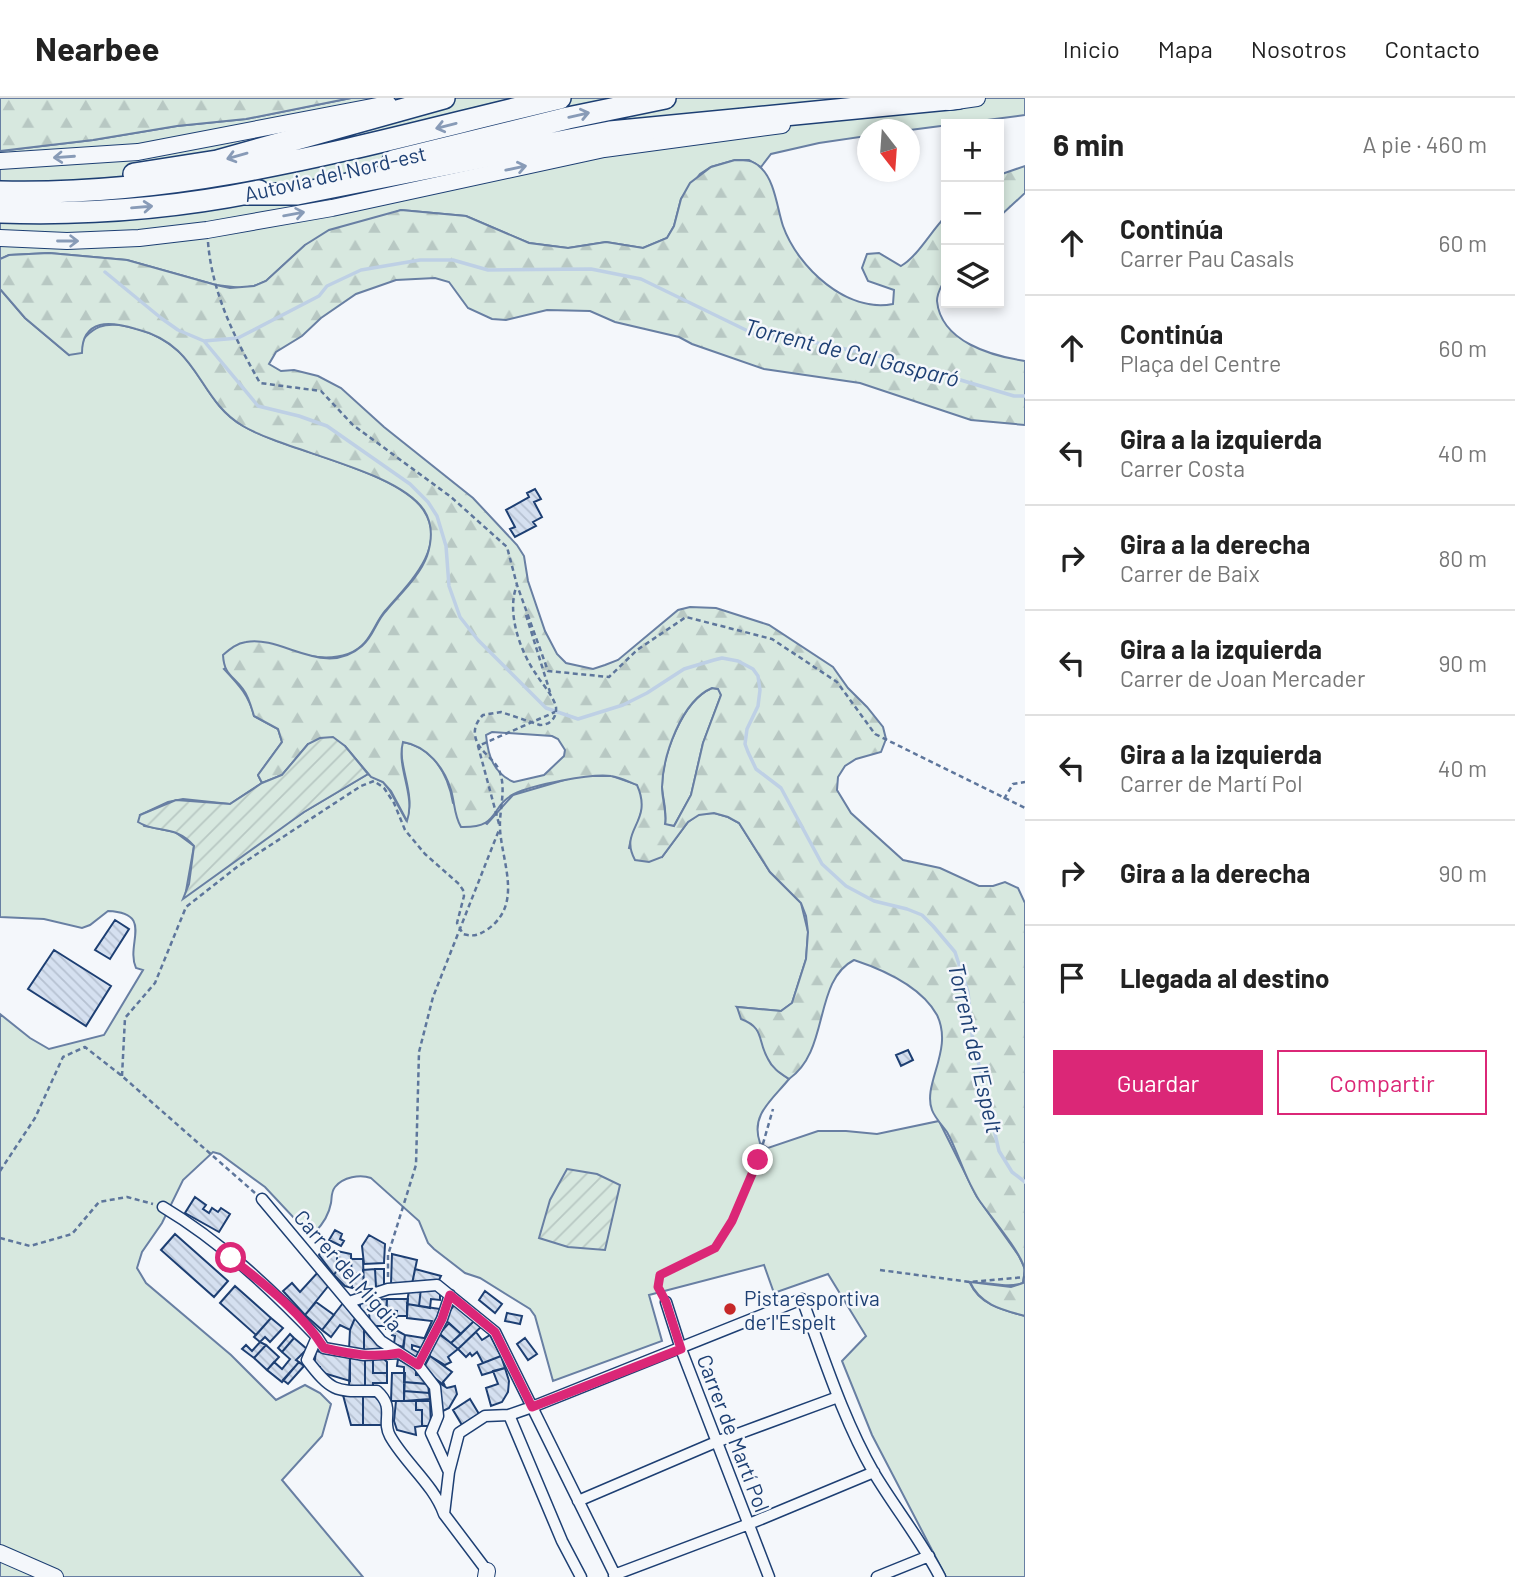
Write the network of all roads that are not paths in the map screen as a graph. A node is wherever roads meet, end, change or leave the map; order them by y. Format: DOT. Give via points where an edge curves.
graph roads {
  1 [pos="421,98"];
  2 [pos="444,98"];
  3 [pos="560,98"];
  4 [pos="665,98"];
  5 [pos="959,98"];
  6 [pos="977,98"];
  7 [pos="0,161"];
  8 [pos="246,194"];
  9 [pos="2,199"];
  10 [pos="0,238"];
  11 [pos="262,1199"];
  12 [pos="163,1207"];
  13 [pos="450,1295"];
  14 [pos="349,1302"];
  15 [pos="666,1302"];
  16 [pos="317,1337"];
  17 [pos="681,1349"];
  18 [pos="399,1353"];
  19 [pos="418,1365"];
  20 [pos="838,1397"];
  21 [pos="532,1407"];
  22 [pos="509,1415"];
  23 [pos="716,1442"];
  24 [pos="449,1472"];
  25 [pos="874,1472"];
  26 [pos="578,1501"];
  27 [pos="444,1514"];
  28 [pos="749,1524"];
  29 [pos="0,1553"];
  30 [pos="929,1556"];
  31 [pos="486,1574"];
  32 [pos="615,1576"];
  33 [pos="55,1577"];
  34 [pos="581,1577"];
  35 [pos="769,1577"];
  36 [pos="877,1577"];
  37 [pos="940,1577"];
  1 -- 7 [label="street, one-way" via="138,152"];
  2 -- 9 [label="highway, one-way" via="217,161"];
  3 -- 9 [label="highway, Autovia del Nord-est, one-way" via="318,158 223,176"];
  8 -- 4 [label="highway, Autovia del Nord-est, one-way"];
  5 -- 8 [label="highway" via="610,132 297,194"];
  10 -- 6 [label="street, one-way" via="67,241 207,230 604,149"];
  9 -- 8 [label="highway, Autovia del Nord-est, one-way" via="75,211"];
  11 -- 14 [label="street, Carrer del Migdia"];
  12 -- 16 [label="street" via="193,1225 260,1281"];
  13 -- 14 [label="street" via="437,1285 388,1289"];
  13 -- 19 [label="street"];
  13 -- 21 [label="street" via="495,1332"];
  14 -- 18 [label="street, Carrer del Migdia" via="381,1341"];
  15 -- 17 [label="street, Carrer de Martí Pol"];
  16 -- 18 [label="street" via="324,1348 351,1354"];
  16 -- 27 [label="street" via="307,1360 340,1391 377,1391 385,1398 388,1433"];
  17 -- 20 [label="street" via="802,1299"];
  17 -- 21 [label="street"];
  17 -- 23 [label="street, Carrer de Martí Pol"];
  18 -- 19 [label="street, Carrer del Migdia"];
  19 -- 24 [label="street, Carrer del Migdia" via="435,1387 438,1416 431,1433"];
  20 -- 23 [label="street"];
  20 -- 25 [label="street"];
  21 -- 22 [label="street"];
  21 -- 26 [label="street"];
  22 -- 24 [label="street" via="485,1416 459,1433"];
  22 -- 34 [label="street"];
  23 -- 26 [label="street"];
  23 -- 28 [label="street, Carrer de Martí Pol"];
  24 -- 27 [label="street"];
  25 -- 28 [label="street"];
  25 -- 30 [label="street"];
  26 -- 32 [label="street"];
  27 -- 31 [label="street"];
  28 -- 32 [label="street"];
  28 -- 35 [label="street, Carrer de Martí Pol"];
  29 -- 33 [label="street"];
  30 -- 36 [label="street"];
  30 -- 37 [label="street"];
}
